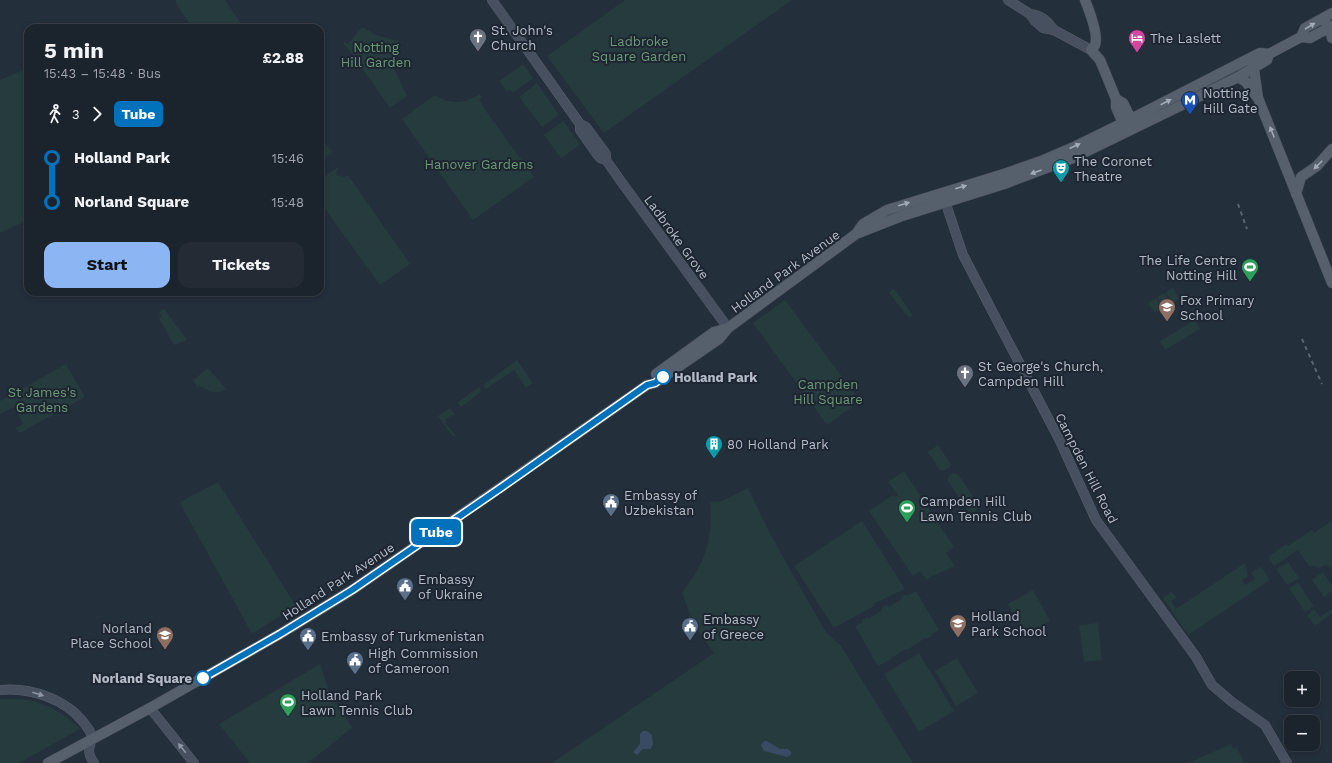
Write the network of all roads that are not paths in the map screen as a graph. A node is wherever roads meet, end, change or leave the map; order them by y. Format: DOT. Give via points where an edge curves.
graph roads {
  1 [pos="492,0"];
  2 [pos="1008,0"];
  3 [pos="1085,0"];
  4 [pos="1328,16"];
  5 [pos="1330,26"];
  6 [pos="1301,37"];
  7 [pos="1332,38"];
  8 [pos="1091,50"];
  9 [pos="1269,54"];
  10 [pos="1253,57"];
  11 [pos="1253,68"];
  12 [pos="1238,77"];
  13 [pos="1258,98"];
  14 [pos="1129,126"];
  15 [pos="1332,149"];
  16 [pos="1285,166"];
  17 [pos="1301,177"];
  18 [pos="1296,194"];
  19 [pos="936,195"];
  20 [pos="946,203"];
  21 [pos="876,221"];
  22 [pos="1332,283"];
  23 [pos="728,328"];
  24 [pos="0,690"];
  25 [pos="150,708"];
  26 [pos="91,740"];
  27 [pos="48,763"];
  28 [pos="94,763"];
  29 [pos="194,763"];
  30 [pos="1287,763"];
  1 -- 23 [label="street, Ladbroke Grove" via="580,124 580,130 592,147 600,158 606,160"];
  2 -- 8 [label="street" via="1030,14 1043,28 1054,30"];
  3 -- 8 [label="main road" via="1095,37 1095,45"];
  4 -- 5 [label="main road"];
  6 -- 4 [label="main road, one-way" via="1305,28"];
  5 -- 6 [label="main road" via="1310,38"];
  5 -- 7 [label="main road"];
  6 -- 9 [label="main road"];
  8 -- 14 [label="main road" via="1100,60 1116,99 1123,103"];
  9 -- 10 [label="main road" via="1260,53"];
  9 -- 11 [label="main road" via="1267,60"];
  10 -- 11 [label="main road"];
  14 -- 10 [label="main road, one-way"];
  11 -- 12 [label="main road"];
  11 -- 13 [label="main road"];
  12 -- 13 [label="main road" via="1246,82"];
  12 -- 14 [label="main road"];
  16 -- 13 [label="main road, one-way"];
  19 -- 14 [label="main road, one-way" via="1039,162"];
  14 -- 20 [label="main road, one-way" via="1052,166"];
  15 -- 17 [label="main road, one-way" via="1317,166"];
  16 -- 17 [label="main road" via="1296,176"];
  16 -- 18 [label="main road"];
  17 -- 18 [label="main road"];
  18 -- 22 [label="main road"];
  19 -- 20 [label="street" via="943,197"];
  21 -- 19 [label="main road, one-way" via="897,206"];
  20 -- 21 [label="main road"];
  20 -- 30 [label="street, Campden Hill Road" via="963,255 1060,441 1096,520 1196,657 1212,685 1265,725"];
  21 -- 23 [label="main road, Holland Park Avenue"];
  23 -- 25 [label="main road, Holland Park Avenue" via="715,342 655,383 647,385 352,590"];
  24 -- 26 [label="street, one-way" via="25,691 53,700 80,718 91,733"];
  25 -- 26 [label="main road, Holland Park Avenue"];
  29 -- 25 [label="street, one-way"];
  26 -- 27 [label="main road, Holland Park Avenue"];
  26 -- 28 [label="street" via="89,752"];
}
